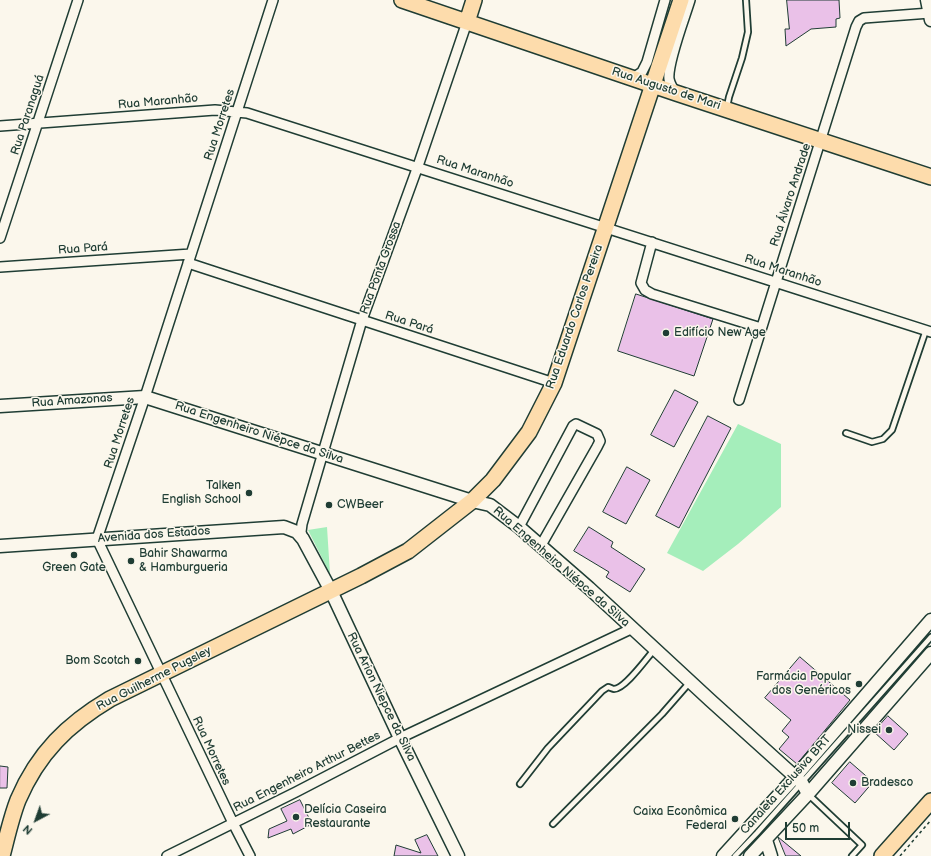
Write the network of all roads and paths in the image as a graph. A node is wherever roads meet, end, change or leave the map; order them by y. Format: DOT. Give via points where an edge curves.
graph roads {
  1 [pos="78,0"];
  2 [pos="273,0"];
  3 [pos="402,0"];
  4 [pos="474,0"];
  5 [pos="665,0"];
  6 [pos="681,0"];
  7 [pos="690,0"];
  8 [pos="746,0"];
  9 [pos="927,0"];
  10 [pos="930,17"];
  11 [pos="467,22"];
  12 [pos="633,78"];
  13 [pos="652,84"];
  14 [pos="676,93"];
  15 [pos="727,109"];
  16 [pos="238,111"];
  17 [pos="38,124"];
  18 [pos="0,126"];
  19 [pos="822,141"];
  20 [pos="418,166"];
  21 [pos="931,177"];
  22 [pos="605,226"];
  23 [pos="0,238"];
  24 [pos="652,242"];
  25 [pos="189,259"];
  26 [pos="0,267"];
  27 [pos="776,281"];
  28 [pos="362,320"];
  29 [pos="762,328"];
  30 [pos="928,331"];
  31 [pos="554,383"];
  32 [pos="145,397"];
  33 [pos="739,400"];
  34 [pos="0,406"];
  35 [pos="846,433"];
  36 [pos="322,454"];
  37 [pos="472,502"];
  38 [pos="519,528"];
  39 [pos="97,539"];
  40 [pos="303,539"];
  41 [pos="0,546"];
  42 [pos="540,547"];
  43 [pos="331,591"];
  44 [pos="931,620"];
  45 [pos="633,628"];
  46 [pos="931,637"];
  47 [pos="655,649"];
  48 [pos="931,653"];
  49 [pos="161,674"];
  50 [pos="690,682"];
  51 [pos="400,738"];
  52 [pos="816,768"];
  53 [pos="798,780"];
  54 [pos="520,784"];
  55 [pos="808,794"];
  56 [pos="931,801"];
  57 [pos="931,820"];
  58 [pos="233,824"];
  59 [pos="553,824"];
  60 [pos="766,840"];
  61 [pos="2,856"];
  62 [pos="167,856"];
  63 [pos="250,856"];
  64 [pos="458,856"];
  65 [pos="723,856"];
  66 [pos="735,856"];
  67 [pos="750,856"];
  68 [pos="771,856"];
  69 [pos="852,856"];
  70 [pos="882,856"];
  71 [pos="900,856"];
  1 -- 17 [label="street, Rua Paranaguá"];
  2 -- 16 [label="street, Rua Morretes"];
  3 -- 11 [label="main road, Rua Augusto de Mari"];
  4 -- 11 [label="main road, Rua Ponta Grossa"];
  5 -- 12 [label="street" via="647,62 642,72"];
  6 -- 13 [label="main road, Rua Eduardo Carlos Pereira"];
  7 -- 14 [label="street" via="670,65 669,78"];
  8 -- 15 [label="lane" via="748,32"];
  9 -- 10 [label="street"];
  10 -- 19 [label="street, Rua Álvaro Andrade" via="864,18 859,21"];
  11 -- 12 [label="main road, Rua Augusto de Mari"];
  11 -- 20 [label="street, Rua Ponta Grossa"];
  12 -- 13 [label="main road, Rua Augusto de Mari"];
  13 -- 14 [label="main road, Rua Augusto de Mari"];
  13 -- 22 [label="main road, Rua Eduardo Carlos Pereira"];
  14 -- 15 [label="main road, Rua Augusto de Mari"];
  15 -- 19 [label="main road, Rua Augusto de Mari"];
  16 -- 17 [label="street, Rua Maranhão" via="206,110"];
  16 -- 20 [label="street, Rua Maranhão"];
  16 -- 25 [label="street, Rua Morretes"];
  17 -- 18 [label="street, Rua Maranhão"];
  17 -- 23 [label="street, Rua Paranaguá"];
  19 -- 21 [label="main road, Rua Augusto de Mari"];
  19 -- 27 [label="street, Rua Álvaro Andrade"];
  20 -- 22 [label="street, Rua Maranhão"];
  20 -- 28 [label="street, Rua Ponta Grossa"];
  22 -- 24 [label="street, Rua Maranhão"];
  22 -- 31 [label="main road, Rua Eduardo Carlos Pereira"];
  24 -- 27 [label="street, Rua Maranhão"];
  24 -- 29 [label="street" via="641,283 644,290"];
  25 -- 26 [label="street, Rua Pará"];
  25 -- 28 [label="street, Rua Pará"];
  25 -- 32 [label="street, Rua Morretes"];
  27 -- 29 [label="street, Rua Álvaro Andrade"];
  27 -- 30 [label="street, Rua Maranhão"];
  28 -- 31 [label="street, Rua Pará"];
  28 -- 36 [label="street, Rua Ponta Grossa"];
  29 -- 33 [label="street, Rua Álvaro Andrade"];
  30 -- 35 [label="lane" via="892,430 883,439 872,442"];
  31 -- 37 [label="main road, Rua Eduardo Carlos Pereira" via="528,432 493,480"];
  32 -- 34 [label="street, Rua Amazonas"];
  32 -- 36 [label="street, Rua Engenheiro Niépce da Silva"];
  32 -- 39 [label="street, Rua Morretes"];
  36 -- 37 [label="street, Rua Engenheiro Niépce da Silva"];
  36 -- 40 [label="street, Rua Ponta Grossa" via="302,524"];
  37 -- 38 [label="street, Rua Engenheiro Niépce da Silva" via="490,505"];
  37 -- 43 [label="main road, Rua Eduardo Carlos Pereira" via="408,551"];
  38 -- 42 [label="street, Rua Engenheiro Niépce da Silva"];
  38 -- 42 [label="street" via="573,426 576,424 597,434 600,441 597,447"];
  39 -- 40 [label="street, Avenida dos Estados" via="284,527 297,532"];
  39 -- 41 [label="street, Avenida dos Estados"];
  39 -- 49 [label="street, Rua Morretes"];
  40 -- 43 [label="street, Rua Arion Niepce da Silva"];
  42 -- 45 [label="street, Rua Engenheiro Niépce da Silva"];
  43 -- 49 [label="main road, Rua Guilherme Pugsley"];
  43 -- 51 [label="street, Rua Arion Niepce da Silva"];
  44 -- 52 [label="street"];
  45 -- 47 [label="street, Rua Engenheiro Niépce da Silva"];
  45 -- 51 [label="street, Rua Engenheiro Arthur Bettes"];
  46 -- 52 [label="lane, Canaleta Exclusiva BRT"];
  47 -- 50 [label="street, Rua Engenheiro Niépce da Silva"];
  47 -- 54 [label="lane" via="620,688 608,687 602,691 548,748"];
  48 -- 52 [label="street"];
  49 -- 58 [label="street, Rua Morretes"];
  49 -- 61 [label="main road, Rua Guilherme Pugsley" via="91,710 61,735 38,763 18,800"];
  50 -- 53 [label="street, Rua Engenheiro Niépce da Silva"];
  50 -- 59 [label="lane" via="662,714"];
  51 -- 58 [label="street, Rua Engenheiro Arthur Bettes"];
  51 -- 64 [label="street, Rua Arion Niepce da Silva"];
  52 -- 53 [label="street"];
  52 -- 55 [label="street"];
  53 -- 55 [label="street, Rua Engenheiro Niépce da Silva"];
  53 -- 65 [label="street"];
  53 -- 66 [label="lane, Canaleta Exclusiva BRT" via="757,833"];
  55 -- 60 [label="street"];
  55 -- 69 [label="lane" via="862,845"];
  56 -- 70 [label="main road"];
  57 -- 71 [label="path"];
  58 -- 62 [label="street, Rua Engenheiro Arthur Bettes"];
  58 -- 63 [label="street, Rua Morretes"];
  60 -- 67 [label="street"];
  60 -- 68 [label="street"];
}
